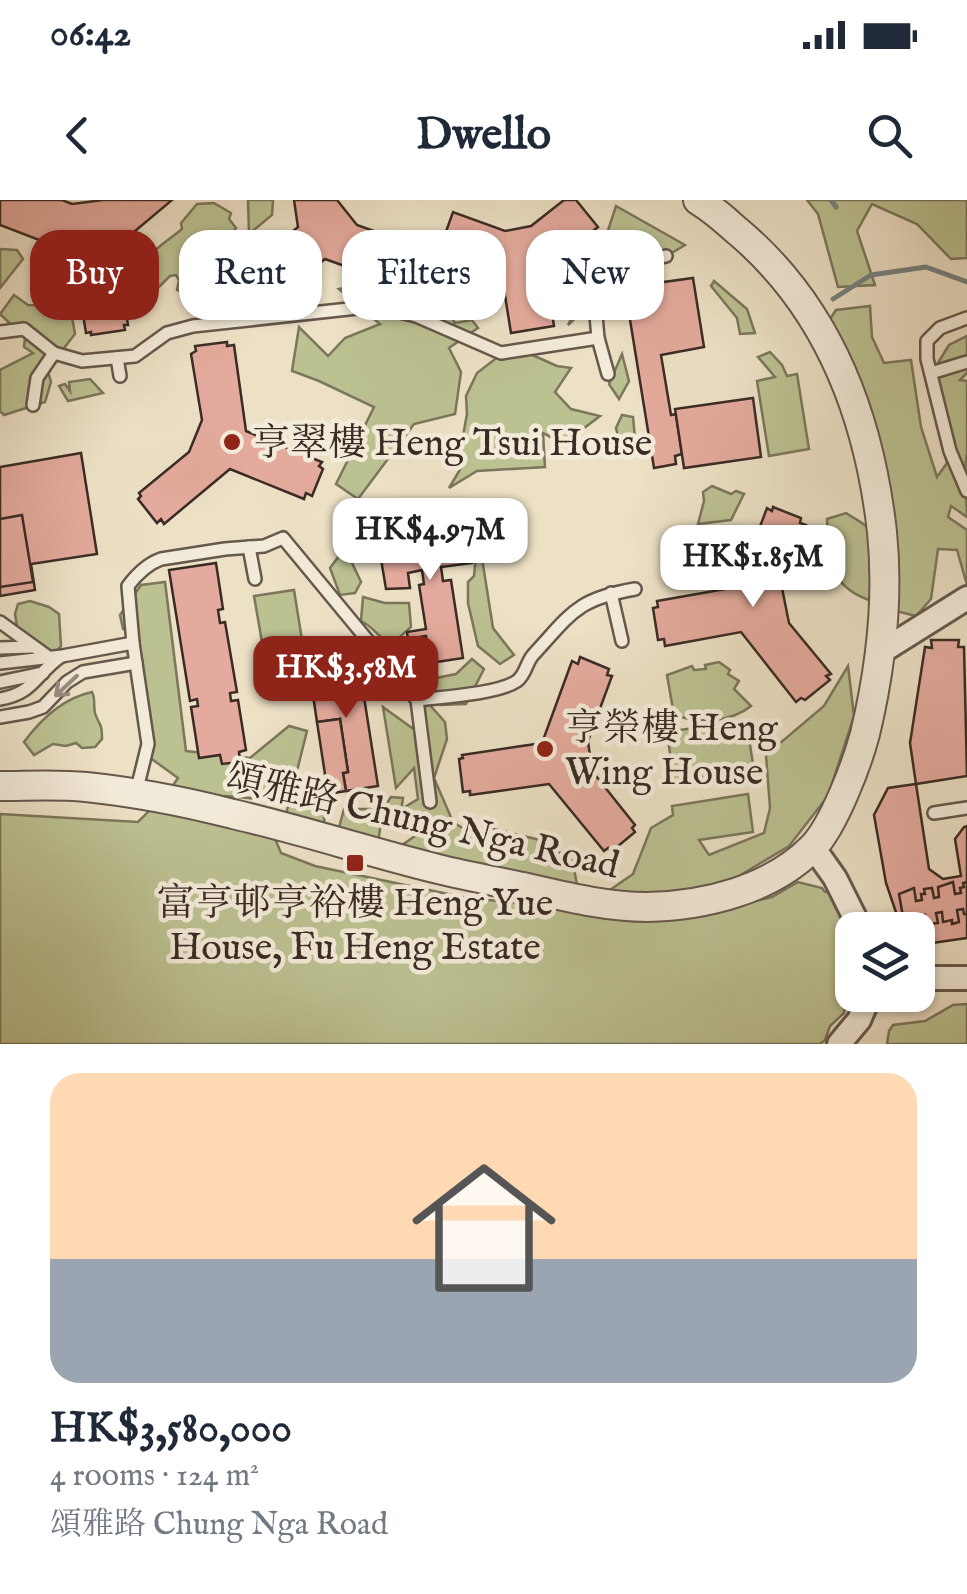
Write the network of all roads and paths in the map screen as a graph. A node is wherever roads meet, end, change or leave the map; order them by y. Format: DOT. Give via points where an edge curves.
graph roads {
  1 [pos="698,200"];
  2 [pos="666,256"];
  3 [pos="967,318"];
  4 [pos="0,332"];
  5 [pos="598,338"];
  6 [pos="54,353"];
  7 [pos="117,358"];
  8 [pos="967,362"];
  9 [pos="931,372"];
  10 [pos="608,374"];
  11 [pos="120,376"];
  12 [pos="33,406"];
  13 [pos="967,490"];
  14 [pos="250,547"];
  15 [pos="255,578"];
  16 [pos="635,589"];
  17 [pos="611,594"];
  18 [pos="967,598"];
  19 [pos="939,615"];
  20 [pos="884,617"];
  21 [pos="0,622"];
  22 [pos="0,634"];
  23 [pos="20,637"];
  24 [pos="622,641"];
  25 [pos="133,643"];
  26 [pos="0,648"];
  27 [pos="34,648"];
  28 [pos="881,652"];
  29 [pos="48,656"];
  30 [pos="62,656"];
  31 [pos="0,662"];
  32 [pos="136,663"];
  33 [pos="42,673"];
  34 [pos="0,682"];
  35 [pos="0,699"];
  36 [pos="417,700"];
  37 [pos="0,717"];
  38 [pos="0,786"];
  39 [pos="135,795"];
  40 [pos="430,802"];
  41 [pos="967,808"];
  42 [pos="934,813"];
  43 [pos="814,847"];
  44 [pos="852,912"];
  45 [pos="935,978"];
  46 [pos="967,978"];
  47 [pos="863,1012"];
  48 [pos="839,1044"];
  1 -- 20 [label="street, 頌雅路 Chung Nga Road" via="787,280 826,340 871,469 883,543"];
  2 -- 5 [label="lane" via="626,265 597,282"];
  3 -- 9 [label="lane" via="927,341"];
  4 -- 6 [label="lane" via="24,329"];
  5 -- 7 [label="lane" via="501,353 376,306 193,326 167,333 135,356"];
  5 -- 10 [label="lane"];
  6 -- 7 [label="lane" via="82,362"];
  6 -- 12 [label="lane" via="37,378"];
  7 -- 11 [label="lane"];
  8 -- 9 [label="lane"];
  9 -- 13 [label="lane" via="950,452"];
  14 -- 15 [label="lane"];
  14 -- 25 [label="lane" via="152,562 128,586"];
  14 -- 36 [label="lane" via="283,538"];
  16 -- 17 [label="lane"];
  17 -- 24 [label="lane"];
  17 -- 36 [label="lane" via="569,615 516,682"];
  18 -- 19 [label="street"];
  19 -- 20 [label="street"];
  19 -- 28 [label="street"];
  20 -- 28 [label="street, 頌雅路 Chung Nga Road"];
  21 -- 23 [label="lane"];
  22 -- 23 [label="lane"];
  23 -- 27 [label="lane"];
  25 -- 30 [label="lane"];
  25 -- 32 [label="lane"];
  26 -- 27 [label="lane"];
  27 -- 29 [label="lane"];
  28 -- 43 [label="street, 頌雅路 Chung Nga Road" via="858,762"];
  29 -- 30 [label="lane"];
  29 -- 31 [label="lane"];
  30 -- 33 [label="lane"];
  32 -- 37 [label="lane, one-way" via="83,672 43,707"];
  32 -- 39 [label="lane" via="148,744"];
  33 -- 34 [label="lane"];
  33 -- 35 [label="lane" via="23,693"];
  36 -- 40 [label="lane"];
  38 -- 39 [label="street, 頌雅路 Chung Nga Road" via="84,786"];
  39 -- 43 [label="street, 頌雅路 Chung Nga Road" via="232,813 439,870 644,907 730,897"];
  41 -- 42 [label="lane"];
  43 -- 44 [label="street"];
  45 -- 46 [label="street"];
  47 -- 48 [label="street"];
}
